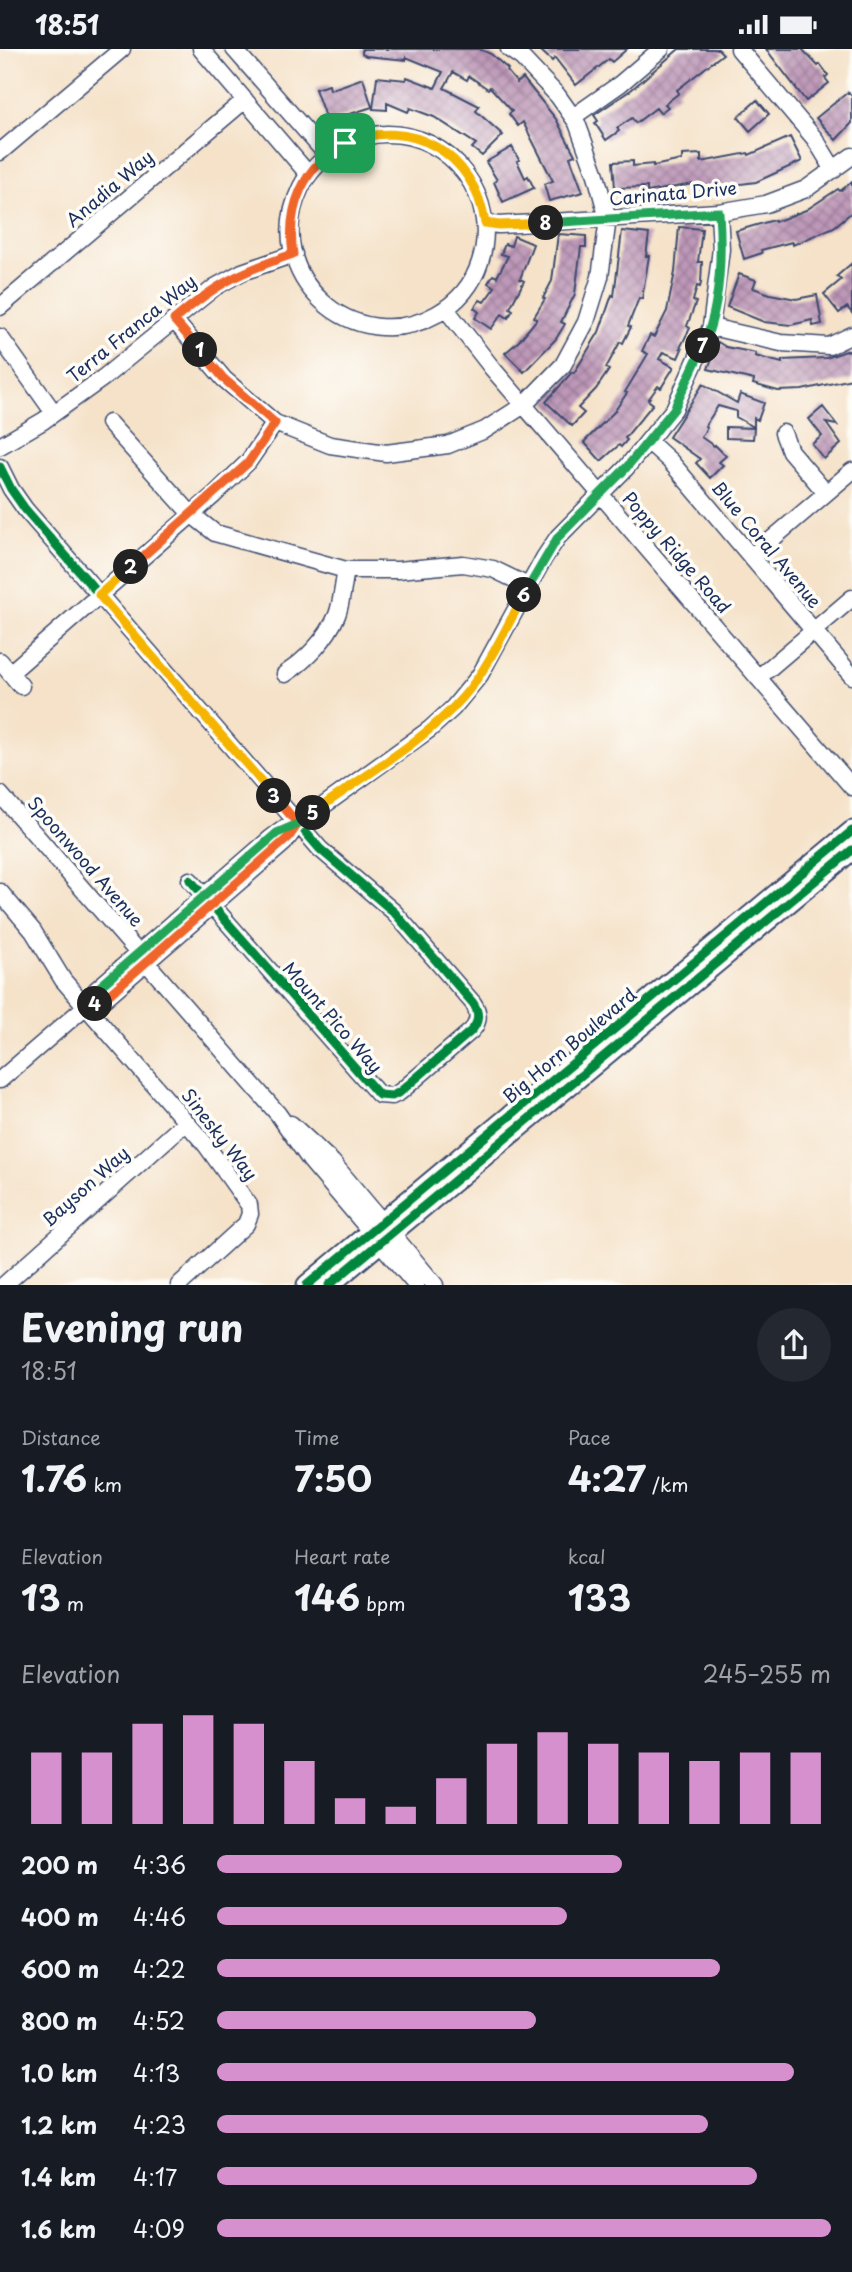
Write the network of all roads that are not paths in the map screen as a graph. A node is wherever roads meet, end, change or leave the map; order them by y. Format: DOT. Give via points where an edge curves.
graph roads {
  1 [pos="122,49"];
  2 [pos="201,49"];
  3 [pos="234,49"];
  4 [pos="509,49"];
  5 [pos="661,49"];
  6 [pos="739,49"];
  7 [pos="245,100"];
  8 [pos="573,117"];
  9 [pos="336,148"];
  10 [pos="0,152"];
  11 [pos="852,156"];
  12 [pos="834,170"];
  13 [pos="309,175"];
  14 [pos="719,212"];
  15 [pos="608,219"];
  16 [pos="485,223"];
  17 [pos="293,254"];
  18 [pos="0,307"];
  19 [pos="446,309"];
  20 [pos="174,320"];
  21 [pos="711,327"];
  22 [pos="852,335"];
  23 [pos="0,337"];
  24 [pos="524,405"];
  25 [pos="54,413"];
  26 [pos="109,423"];
  27 [pos="275,423"];
  28 [pos="783,433"];
  29 [pos="648,441"];
  30 [pos="0,446"];
  31 [pos="0,467"];
  32 [pos="852,471"];
  33 [pos="826,493"];
  34 [pos="601,495"];
  35 [pos="191,514"];
  36 [pos="751,557"];
  37 [pos="346,570"];
  38 [pos="528,586"];
  39 [pos="99,595"];
  40 [pos="852,598"];
  41 [pos="814,631"];
  42 [pos="5,667"];
  43 [pos="285,674"];
  44 [pos="852,676"];
  45 [pos="758,678"];
  46 [pos="21,686"];
  47 [pos="852,787"];
  48 [pos="0,794"];
  49 [pos="298,824"];
  50 [pos="852,831"];
  51 [pos="852,850"];
  52 [pos="190,880"];
  53 [pos="0,893"];
  54 [pos="208,900"];
  55 [pos="142,958"];
  56 [pos="86,1006"];
  57 [pos="1,1077"];
  58 [pos="186,1122"];
  59 [pos="381,1232"];
  60 [pos="9,1280"];
  61 [pos="178,1285"];
  62 [pos="307,1285"];
  63 [pos="329,1285"];
  64 [pos="416,1285"];
  65 [pos="435,1285"];
  1 -- 10 [label="street"];
  2 -- 7 [label="street"];
  3 -- 9 [label="street" via="315,143 329,150"];
  4 -- 8 [label="street"];
  5 -- 8 [label="street"];
  6 -- 12 [label="street" via="815,139"];
  7 -- 13 [label="street"];
  7 -- 18 [label="street, Anadia Way"];
  8 -- 15 [label="street"];
  9 -- 13 [label="street"];
  9 -- 16 [label="street" via="383,134 431,144 468,177"];
  11 -- 12 [label="street, Carinata Drive"];
  12 -- 14 [label="street, Carinata Drive" via="806,189 766,204"];
  13 -- 17 [label="street" via="292,211"];
  14 -- 15 [label="street, Carinata Drive"];
  14 -- 21 [label="street" via="722,249"];
  15 -- 16 [label="street, Carinata Drive"];
  15 -- 24 [label="street" via="600,277 586,322 563,365"];
  16 -- 19 [label="street" via="475,275"];
  17 -- 19 [label="street" via="307,286 347,319 372,327 398,328 424,322"];
  17 -- 20 [label="street, Terra Franca Way" via="228,279"];
  19 -- 24 [label="street, Poppy Ridge Road"];
  20 -- 25 [label="street, Terra Franca Way"];
  20 -- 27 [label="street" via="224,379"];
  21 -- 22 [label="street" via="781,343 829,345"];
  21 -- 29 [label="street" via="674,409"];
  23 -- 25 [label="street"];
  24 -- 27 [label="street" via="485,430 448,445 386,453 330,445"];
  24 -- 34 [label="street, Poppy Ridge Road"];
  25 -- 30 [label="street, Terra Franca Way"];
  26 -- 35 [label="street"];
  27 -- 35 [label="street" via="248,463"];
  28 -- 33 [label="street" via="790,451"];
  29 -- 34 [label="street"];
  29 -- 36 [label="street, Blue Coral Avenue"];
  31 -- 39 [label="street, Mount Pico Way" via="20,503"];
  32 -- 33 [label="street"];
  33 -- 36 [label="street"];
  34 -- 38 [label="street" via="558,537"];
  34 -- 45 [label="street, Poppy Ridge Road"];
  35 -- 37 [label="street" via="215,533"];
  35 -- 39 [label="street"];
  36 -- 41 [label="street, Blue Coral Avenue"];
  37 -- 38 [label="street" via="463,564 493,569"];
  37 -- 43 [label="street" via="337,614 316,647"];
  38 -- 49 [label="street" via="480,675 453,708"];
  39 -- 42 [label="street"];
  39 -- 49 [label="street, Mount Pico Way"];
  40 -- 41 [label="street"];
  41 -- 44 [label="street, Blue Coral Avenue"];
  41 -- 45 [label="street"];
  42 -- 46 [label="street"];
  45 -- 47 [label="street, Poppy Ridge Road"];
  48 -- 55 [label="street, Spoonwood Avenue"];
  49 -- 54 [label="street" via="284,842"];
  49 -- 54 [label="street, Mount Pico Way" via="336,865 394,912 477,1010 471,1031 396,1095 379,1095"];
  50 -- 59 [label="main road, Big Horn Boulevard"];
  51 -- 59 [label="main road, Big Horn Boulevard"];
  52 -- 54 [label="street, Mount Pico Way"];
  53 -- 56 [label="street, Sinesky Way"];
  54 -- 55 [label="street"];
  55 -- 56 [label="street" via="93,993"];
  55 -- 59 [label="street, Spoonwood Avenue" via="278,1114 310,1160"];
  56 -- 57 [label="street"];
  56 -- 58 [label="street, Sinesky Way"];
  58 -- 60 [label="street, Bayson Way"];
  58 -- 61 [label="street, Sinesky Way" via="247,1201 250,1214 246,1224"];
  59 -- 62 [label="main road, Big Horn Boulevard"];
  59 -- 63 [label="main road, Big Horn Boulevard"];
  59 -- 64 [label="street"];
  59 -- 65 [label="street"];
}
